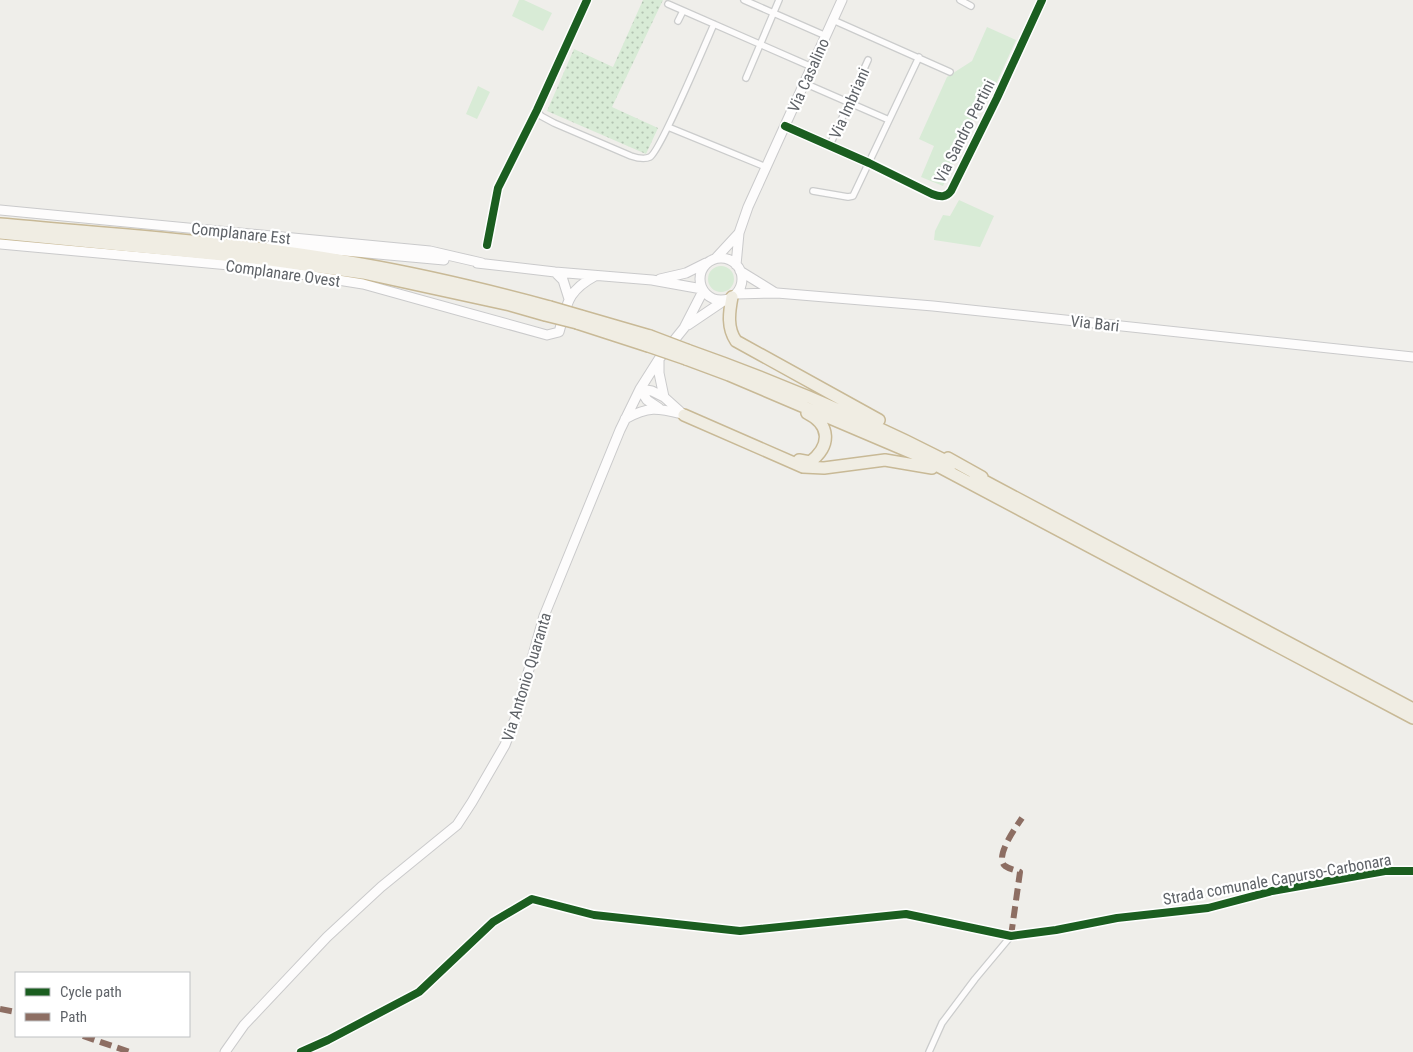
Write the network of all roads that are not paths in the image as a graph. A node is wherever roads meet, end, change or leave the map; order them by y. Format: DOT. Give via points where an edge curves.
graph roads {
  1 [pos="587,0"];
  2 [pos="744,0"];
  3 [pos="779,0"];
  4 [pos="842,0"];
  5 [pos="960,0"];
  6 [pos="1042,0"];
  7 [pos="668,4"];
  8 [pos="971,6"];
  9 [pos="683,11"];
  10 [pos="773,13"];
  11 [pos="833,20"];
  12 [pos="678,21"];
  13 [pos="714,24"];
  14 [pos="826,36"];
  15 [pos="760,44"];
  16 [pos="919,57"];
  17 [pos="868,60"];
  18 [pos="812,67"];
  19 [pos="950,72"];
  20 [pos="746,78"];
  21 [pos="804,84"];
  22 [pos="849,102"];
  23 [pos="537,110"];
  24 [pos="889,120"];
  25 [pos="785,126"];
  26 [pos="668,127"];
  27 [pos="830,145"];
  28 [pos="870,163"];
  29 [pos="766,167"];
  30 [pos="813,191"];
  31 [pos="0,210"];
  32 [pos="0,224"];
  33 [pos="0,233"];
  34 [pos="739,233"];
  35 [pos="0,244"];
  36 [pos="487,245"];
  37 [pos="248,248"];
  38 [pos="712,260"];
  39 [pos="482,263"];
  40 [pos="738,268"];
  41 [pos="555,272"];
  42 [pos="595,276"];
  43 [pos="652,280"];
  44 [pos="703,290"];
  45 [pos="777,293"];
  46 [pos="731,297"];
  47 [pos="569,299"];
  48 [pos="548,311"];
  49 [pos="684,328"];
  50 [pos="686,355"];
  51 [pos="1412,356"];
  52 [pos="659,359"];
  53 [pos="752,385"];
  54 [pos="640,389"];
  55 [pos="664,397"];
  56 [pos="659,408"];
  57 [pos="684,415"];
  58 [pos="625,419"];
  59 [pos="780,457"];
  60 [pos="952,473"];
  61 [pos="1013,496"];
  62 [pos="1413,709"];
  63 [pos="1413,718"];
  64 [pos="1413,871"];
  65 [pos="1011,936"];
  66 [pos="225,1052"];
  67 [pos="301,1052"];
  68 [pos="929,1052"];
  1 -- 23 [label="street"];
  2 -- 10 [label="street"];
  3 -- 10 [label="street"];
  4 -- 11 [label="main road, Via Casalino"];
  5 -- 8 [label="street"];
  6 -- 28 [label="street, Via Sandro Pertini" via="949,194 939,196"];
  7 -- 9 [label="street"];
  9 -- 12 [label="street"];
  9 -- 13 [label="street"];
  10 -- 14 [label="street"];
  10 -- 15 [label="street"];
  11 -- 14 [label="main road, Via Casalino"];
  11 -- 16 [label="street"];
  13 -- 15 [label="street"];
  13 -- 26 [label="street"];
  14 -- 18 [label="main road, Via Casalino"];
  15 -- 18 [label="street"];
  15 -- 20 [label="street"];
  16 -- 19 [label="street"];
  16 -- 24 [label="street"];
  17 -- 22 [label="street, Via Imbriani"];
  18 -- 21 [label="main road, Via Casalino"];
  21 -- 22 [label="street"];
  21 -- 25 [label="main road, Via Casalino"];
  22 -- 24 [label="street"];
  22 -- 27 [label="street, Via Imbriani"];
  23 -- 26 [label="street" via="554,123 641,159 655,152"];
  23 -- 36 [label="street" via="498,188"];
  24 -- 28 [label="street"];
  25 -- 27 [label="street, Via Sandro Pertini"];
  25 -- 29 [label="main road, Via Casalino"];
  26 -- 29 [label="street"];
  27 -- 28 [label="street, Via Sandro Pertini"];
  28 -- 30 [label="street" via="853,196"];
  29 -- 34 [label="main road, Via Casalino"];
  31 -- 39 [label="main road, Complanare Est" via="430,252"];
  32 -- 37 [label="highway"];
  33 -- 48 [label="highway" via="263,258 362,273"];
  34 -- 38 [label="main road, Via Casalino"];
  34 -- 40 [label="main road, Via Casalino"];
  35 -- 47 [label="main road, Complanare Ovest" via="264,268 354,282 547,335 559,332"];
  37 -- 39 [label="main road" via="290,246"];
  37 -- 48 [label="highway" via="362,264 502,294"];
  38 -- 40 [label="main road" via="730,260"];
  38 -- 43 [label="main road" via="686,273"];
  38 -- 44 [label="main road" via="700,275"];
  39 -- 41 [label="main road"];
  40 -- 45 [label="main road"];
  40 -- 46 [label="main road" via="742,280 740,288"];
  41 -- 42 [label="main road"];
  41 -- 47 [label="main road" via="563,280"];
  42 -- 43 [label="main road"];
  42 -- 47 [label="main road" via="583,282"];
  43 -- 44 [label="main road"];
  44 -- 46 [label="main road" via="716,300"];
  44 -- 49 [label="main road"];
  45 -- 46 [label="main road, Via Bari"];
  45 -- 51 [label="main road, Via Bari"];
  46 -- 49 [label="main road"];
  46 -- 61 [label="highway" via="731,334 743,346"];
  48 -- 50 [label="highway, bridge"];
  49 -- 52 [label="main road, Via Antonio Quaranta"];
  50 -- 53 [label="highway"];
  50 -- 61 [label="highway" via="740,370 870,423"];
  52 -- 54 [label="main road, Via Antonio Quaranta"];
  52 -- 55 [label="main road"];
  53 -- 59 [label="highway" via="816,418 825,431 825,443 819,455 810,462"];
  53 -- 60 [label="highway" via="870,434"];
  54 -- 55 [label="main road"];
  54 -- 56 [label="main road" via="647,400"];
  54 -- 58 [label="main road, Via Antonio Quaranta"];
  55 -- 57 [label="main road"];
  56 -- 57 [label="main road"];
  56 -- 58 [label="main road" via="640,411"];
  57 -- 59 [label="highway"];
  58 -- 66 [label="main road, Via Antonio Quaranta" via="544,616 505,745 481,788 457,825 381,887 327,937 244,1025"];
  59 -- 60 [label="highway" via="804,466 824,468 885,460"];
  60 -- 63 [label="highway"];
  61 -- 62 [label="highway"];
  64 -- 65 [label="street, Strada comunale Capurso-Carbonara" via="1385,871 1272,891 1208,908 1117,918"];
  65 -- 67 [label="street, Strada comunale Capurso-Carbonara" via="906,914 740,930 594,914 532,900 493,922 419,992"];
  65 -- 68 [label="street" via="942,1023"];
}
